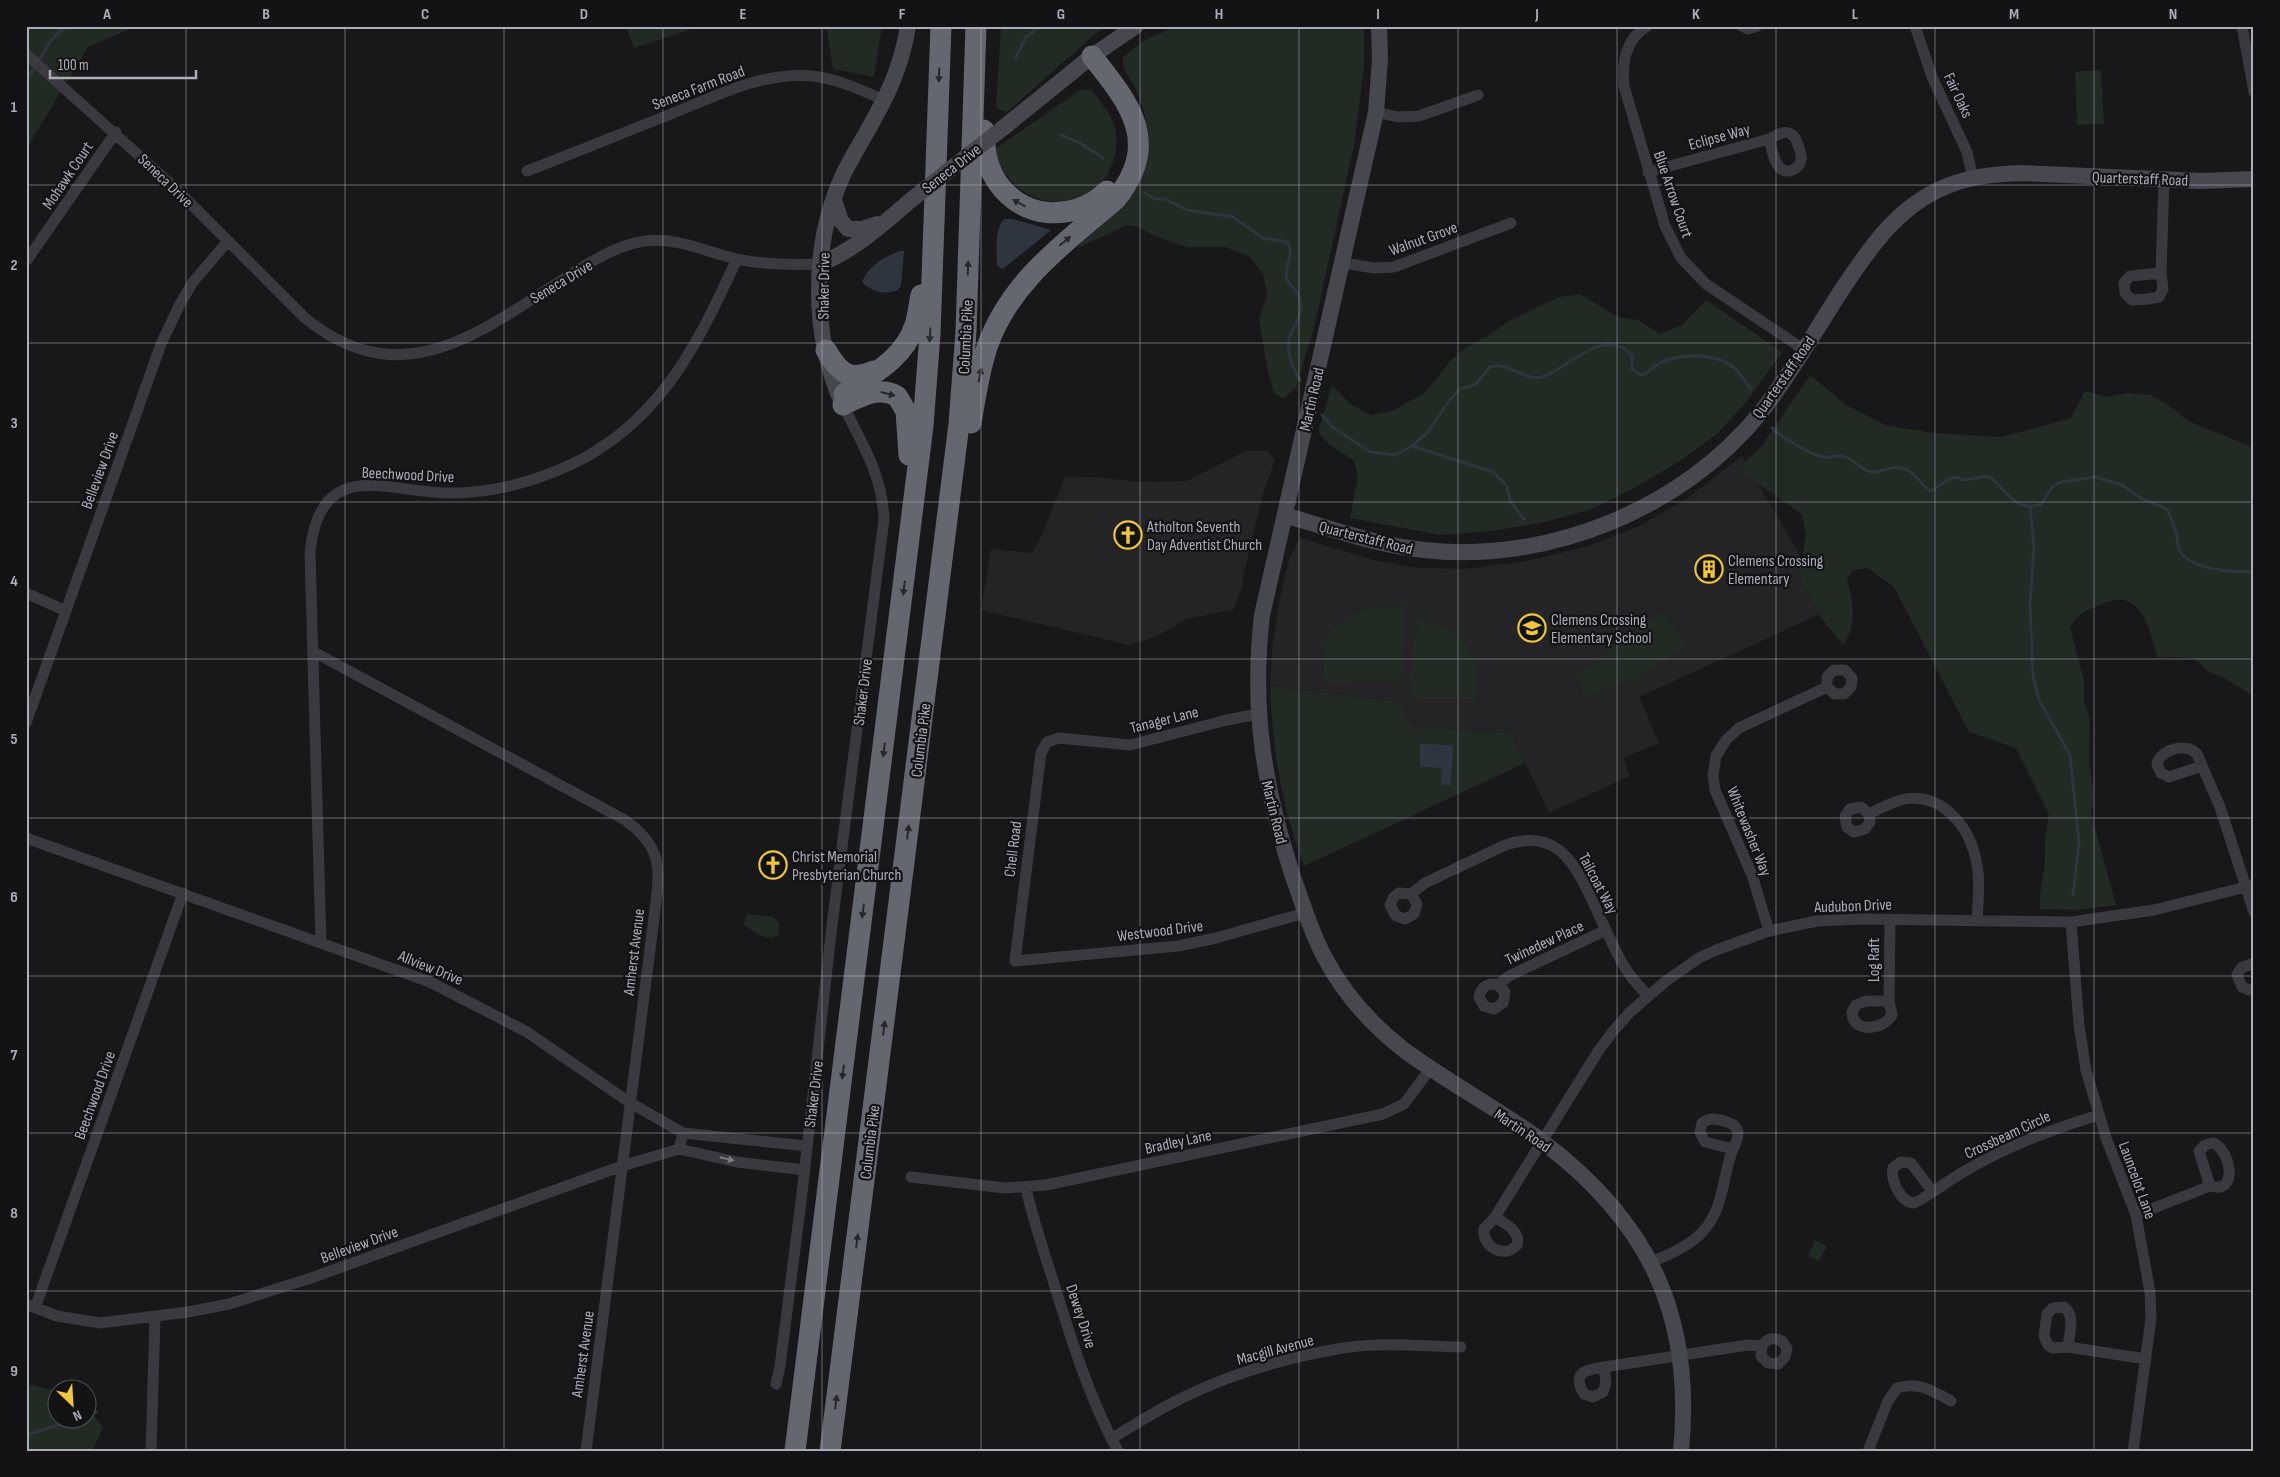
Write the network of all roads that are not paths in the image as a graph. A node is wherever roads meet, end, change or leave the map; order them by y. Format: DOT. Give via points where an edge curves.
graph roads {
  1 [pos="908,26"];
  2 [pos="941,26"];
  3 [pos="977,26"];
  4 [pos="1136,26"];
  5 [pos="1379,26"];
  6 [pos="1647,26"];
  7 [pos="1742,26"];
  8 [pos="1757,26"];
  9 [pos="1916,26"];
  10 [pos="2242,26"];
  11 [pos="30,58"];
  12 [pos="1087,60"];
  13 [pos="2254,92"];
  14 [pos="1478,95"];
  15 [pos="884,100"];
  16 [pos="1376,112"];
  17 [pos="116,132"];
  18 [pos="1769,139"];
  19 [pos="527,171"];
  20 [pos="1648,172"];
  21 [pos="1972,178"];
  22 [pos="2254,179"];
  23 [pos="2164,180"];
  24 [pos="834,199"];
  25 [pos="886,221"];
  26 [pos="1511,223"];
  27 [pos="934,233"];
  28 [pos="228,241"];
  29 [pos="737,259"];
  30 [pos="27,260"];
  31 [pos="1343,263"];
  32 [pos="820,264"];
  33 [pos="2161,273"];
  34 [pos="1803,349"];
  35 [pos="826,350"];
  36 [pos="883,367"];
  37 [pos="841,401"];
  38 [pos="1285,515"];
  39 [pos="910,540"];
  40 [pos="26,593"];
  41 [pos="938,595"];
  42 [pos="66,611"];
  43 [pos="314,652"];
  44 [pos="1827,687"];
  45 [pos="1258,714"];
  46 [pos="26,723"];
  47 [pos="1047,742"];
  48 [pos="2202,766"];
  49 [pos="1869,814"];
  50 [pos="26,838"];
  51 [pos="2250,886"];
  52 [pos="183,893"];
  53 [pos="1411,894"];
  54 [pos="2254,912"];
  55 [pos="1305,913"];
  56 [pos="1890,920"];
  57 [pos="1977,921"];
  58 [pos="2071,922"];
  59 [pos="1606,930"];
  60 [pos="1769,930"];
  61 [pos="321,943"];
  62 [pos="1015,961"];
  63 [pos="2254,963"];
  64 [pos="1498,985"];
  65 [pos="2254,988"];
  66 [pos="1648,996"];
  67 [pos="1889,1001"];
  68 [pos="1430,1069"];
  69 [pos="629,1102"];
  70 [pos="2098,1115"];
  71 [pos="683,1133"];
  72 [pos="1541,1140"];
  73 [pos="807,1146"];
  74 [pos="679,1149"];
  75 [pos="1733,1149"];
  76 [pos="622,1166"];
  77 [pos="805,1170"];
  78 [pos="912,1177"];
  79 [pos="2210,1186"];
  80 [pos="1026,1188"];
  81 [pos="1932,1191"];
  82 [pos="2136,1215"];
  83 [pos="1495,1217"];
  84 [pos="1650,1263"];
  85 [pos="31,1306"];
  86 [pos="155,1317"];
  87 [pos="1762,1346"];
  88 [pos="1461,1347"];
  89 [pos="2068,1347"];
  90 [pos="1680,1354"];
  91 [pos="2146,1359"];
  92 [pos="1604,1367"];
  93 [pos="776,1384"];
  94 [pos="1951,1401"];
  95 [pos="1111,1439"];
  96 [pos="151,1451"];
  97 [pos="586,1451"];
  98 [pos="795,1451"];
  99 [pos="830,1451"];
  100 [pos="1118,1451"];
  101 [pos="1681,1451"];
  102 [pos="1868,1451"];
  103 [pos="2134,1451"];
  1 -- 15 [label="street, Shaker Drive" via="894,79"];
  2 -- 27 [label="highway, one-way"];
  12 -- 3 [label="highway, one-way" via="1122,120 1126,150 1120,172 1099,199 1076,210 1054,213 1018,204 999,186 985,154"];
  41 -- 3 [label="highway, Columbia Pike, one-way" via="959,424 966,331"];
  4 -- 12 [label="street, Seneca Drive"];
  5 -- 16 [label="street, Martin Road"];
  6 -- 20 [label="street, Blue Arrow Court" via="1635,36 1626,52 1623,73"];
  7 -- 8 [label="street" via="1748,30"];
  9 -- 21 [label="street, Fair Oaks" via="1932,77 1967,152"];
  10 -- 13 [label="street"];
  11 -- 17 [label="street, Seneca Drive"];
  12 -- 25 [label="street, Seneca Drive, bridge"];
  41 -- 12 [label="highway, one-way" via="981,368 996,324 1016,292 1046,258 1116,199 1135,165 1138,140 1131,110 1121,92"];
  14 -- 16 [label="street" via="1419,116 1398,117"];
  15 -- 19 [label="street, Seneca Farm Road" via="828,79 773,77"];
  15 -- 24 [label="street, Shaker Drive"];
  16 -- 31 [label="street, Martin Road"];
  17 -- 28 [label="street, Seneca Drive"];
  17 -- 30 [label="street, Mohawk Court"];
  18 -- 20 [label="street, Eclipse Way"];
  20 -- 34 [label="street, Blue Arrow Court" via="1671,242 1692,271 1725,299"];
  21 -- 23 [label="street, Quarterstaff Road" via="2022,173"];
  21 -- 34 [label="street, Quarterstaff Road" via="1932,193 1897,216 1874,240"];
  22 -- 23 [label="street, Quarterstaff Road"];
  23 -- 33 [label="street"];
  24 -- 25 [label="street" via="840,222 848,229 862,229"];
  24 -- 32 [label="street, Shaker Drive"];
  25 -- 32 [label="street, Seneca Drive" via="837,257"];
  26 -- 31 [label="street, Walnut Grove" via="1394,267 1374,268"];
  27 -- 36 [label="highway" via="915,325 905,345"];
  27 -- 39 [label="highway, one-way" via="924,426"];
  28 -- 29 [label="street, Seneca Drive" via="323,333 360,349 401,355 440,348 471,336 588,264 644,241 677,242"];
  28 -- 42 [label="street, Belleview Drive" via="193,282 170,322"];
  29 -- 32 [label="street, Seneca Drive"];
  29 -- 43 [label="street, Beechwood Drive" via="704,329 675,378 643,415 586,457 543,476 497,489 434,493 361,485 332,497 320,512 311,542"];
  31 -- 38 [label="street, Martin Road"];
  32 -- 35 [label="street, Shaker Drive" via="820,315"];
  34 -- 38 [label="street, Quarterstaff Road" via="1761,412 1714,460 1664,495 1581,533 1540,544 1492,551 1427,551 1397,547"];
  35 -- 36 [label="highway" via="840,371 847,374 863,376"];
  35 -- 37 [label="street, Shaker Drive"];
  36 -- 37 [label="highway"];
  37 -- 39 [label="highway, one-way" via="870,392 882,392 897,396 903,403 908,422"];
  37 -- 73 [label="street, Shaker Drive" via="876,474 882,491 884,519"];
  38 -- 45 [label="street, Martin Road" via="1262,615 1257,663"];
  39 -- 98 [label="highway, one-way"];
  40 -- 42 [label="street"];
  99 -- 41 [label="highway, Columbia Pike, one-way"];
  42 -- 46 [label="street, Belleview Drive"];
  43 -- 61 [label="street, Beechwood Drive"];
  43 -- 69 [label="street, Amherst Avenue" via="625,820 646,838 656,853 657,886"];
  44 -- 60 [label="street, Whitewasher Way" via="1739,728 1716,756 1715,790 1752,876"];
  45 -- 47 [label="street, Tanager Lane" via="1130,745 1059,738"];
  45 -- 55 [label="street, Martin Road" via="1273,810"];
  47 -- 62 [label="street, Chell Road" via="1041,753"];
  48 -- 51 [label="street"];
  49 -- 57 [label="street" via="1895,802 1912,799 1935,802 1955,817 1975,856 1979,878"];
  50 -- 52 [label="street, Allview Drive"];
  51 -- 54 [label="street"];
  51 -- 58 [label="street, Audubon Drive" via="2154,910"];
  52 -- 61 [label="street, Allview Drive"];
  52 -- 85 [label="street, Beechwood Drive"];
  53 -- 59 [label="street, Tailcoat Way" via="1425,883 1503,846 1536,840 1554,846 1574,864"];
  55 -- 62 [label="street, Westwood Drive" via="1178,946"];
  55 -- 68 [label="street, Martin Road" via="1325,960 1354,1002 1386,1036"];
  56 -- 57 [label="street, Audubon Drive"];
  56 -- 60 [label="street, Audubon Drive" via="1838,919"];
  56 -- 67 [label="street, Log Raft"];
  57 -- 58 [label="street, Audubon Drive"];
  58 -- 70 [label="street, Launcelot Lane" via="2082,1050"];
  59 -- 64 [label="street, Twinedew Place" via="1509,976"];
  59 -- 66 [label="street, Tailcoat Way" via="1626,970"];
  60 -- 66 [label="street, Audubon Drive" via="1699,958"];
  61 -- 69 [label="street, Allview Drive" via="430,982 497,1015 535,1037"];
  63 -- 65 [label="street" via="2241,968 2237,980 2242,987"];
  66 -- 72 [label="street, Audubon Drive" via="1598,1050"];
  68 -- 72 [label="street, Martin Road"];
  68 -- 80 [label="street, Bradley Lane" via="1404,1104 1384,1114"];
  69 -- 71 [label="street, Allview Drive"];
  69 -- 76 [label="street, Amherst Avenue"];
  70 -- 81 [label="street, Crossbeam Circle" via="1997,1153"];
  70 -- 82 [label="street, Launcelot Lane"];
  71 -- 73 [label="street, Allview Drive"];
  71 -- 74 [label="street"];
  72 -- 83 [label="street, Audubon Drive"];
  72 -- 84 [label="street, Martin Road" via="1609,1200"];
  73 -- 77 [label="street, Shaker Drive"];
  74 -- 76 [label="street, Belleview Drive"];
  74 -- 77 [label="street, one-way" via="737,1162"];
  75 -- 84 [label="street" via="1722,1193 1706,1228 1688,1244"];
  76 -- 86 [label="street, Belleview Drive" via="262,1294"];
  76 -- 97 [label="street, Amherst Avenue"];
  77 -- 93 [label="street, Shaker Drive"];
  78 -- 80 [label="street, Bradley Lane"];
  79 -- 82 [label="street"];
  80 -- 95 [label="street, Dewey Drive" via="1064,1314"];
  82 -- 91 [label="street, Launcelot Lane" via="2150,1292 2151,1319"];
  84 -- 90 [label="street, Martin Road" via="1670,1312"];
  85 -- 86 [label="street, Belleview Drive" via="86,1322"];
  86 -- 96 [label="street"];
  87 -- 90 [label="street"];
  88 -- 95 [label="street, Macgill Avenue" via="1344,1348 1280,1363 1205,1387"];
  89 -- 91 [label="street"];
  90 -- 92 [label="street"];
  90 -- 101 [label="street, Martin Road" via="1684,1391"];
  91 -- 103 [label="street, Launcelot Lane"];
  94 -- 102 [label="street" via="1915,1385 1897,1388 1888,1401"];
  95 -- 100 [label="street, Dewey Drive"];
}
